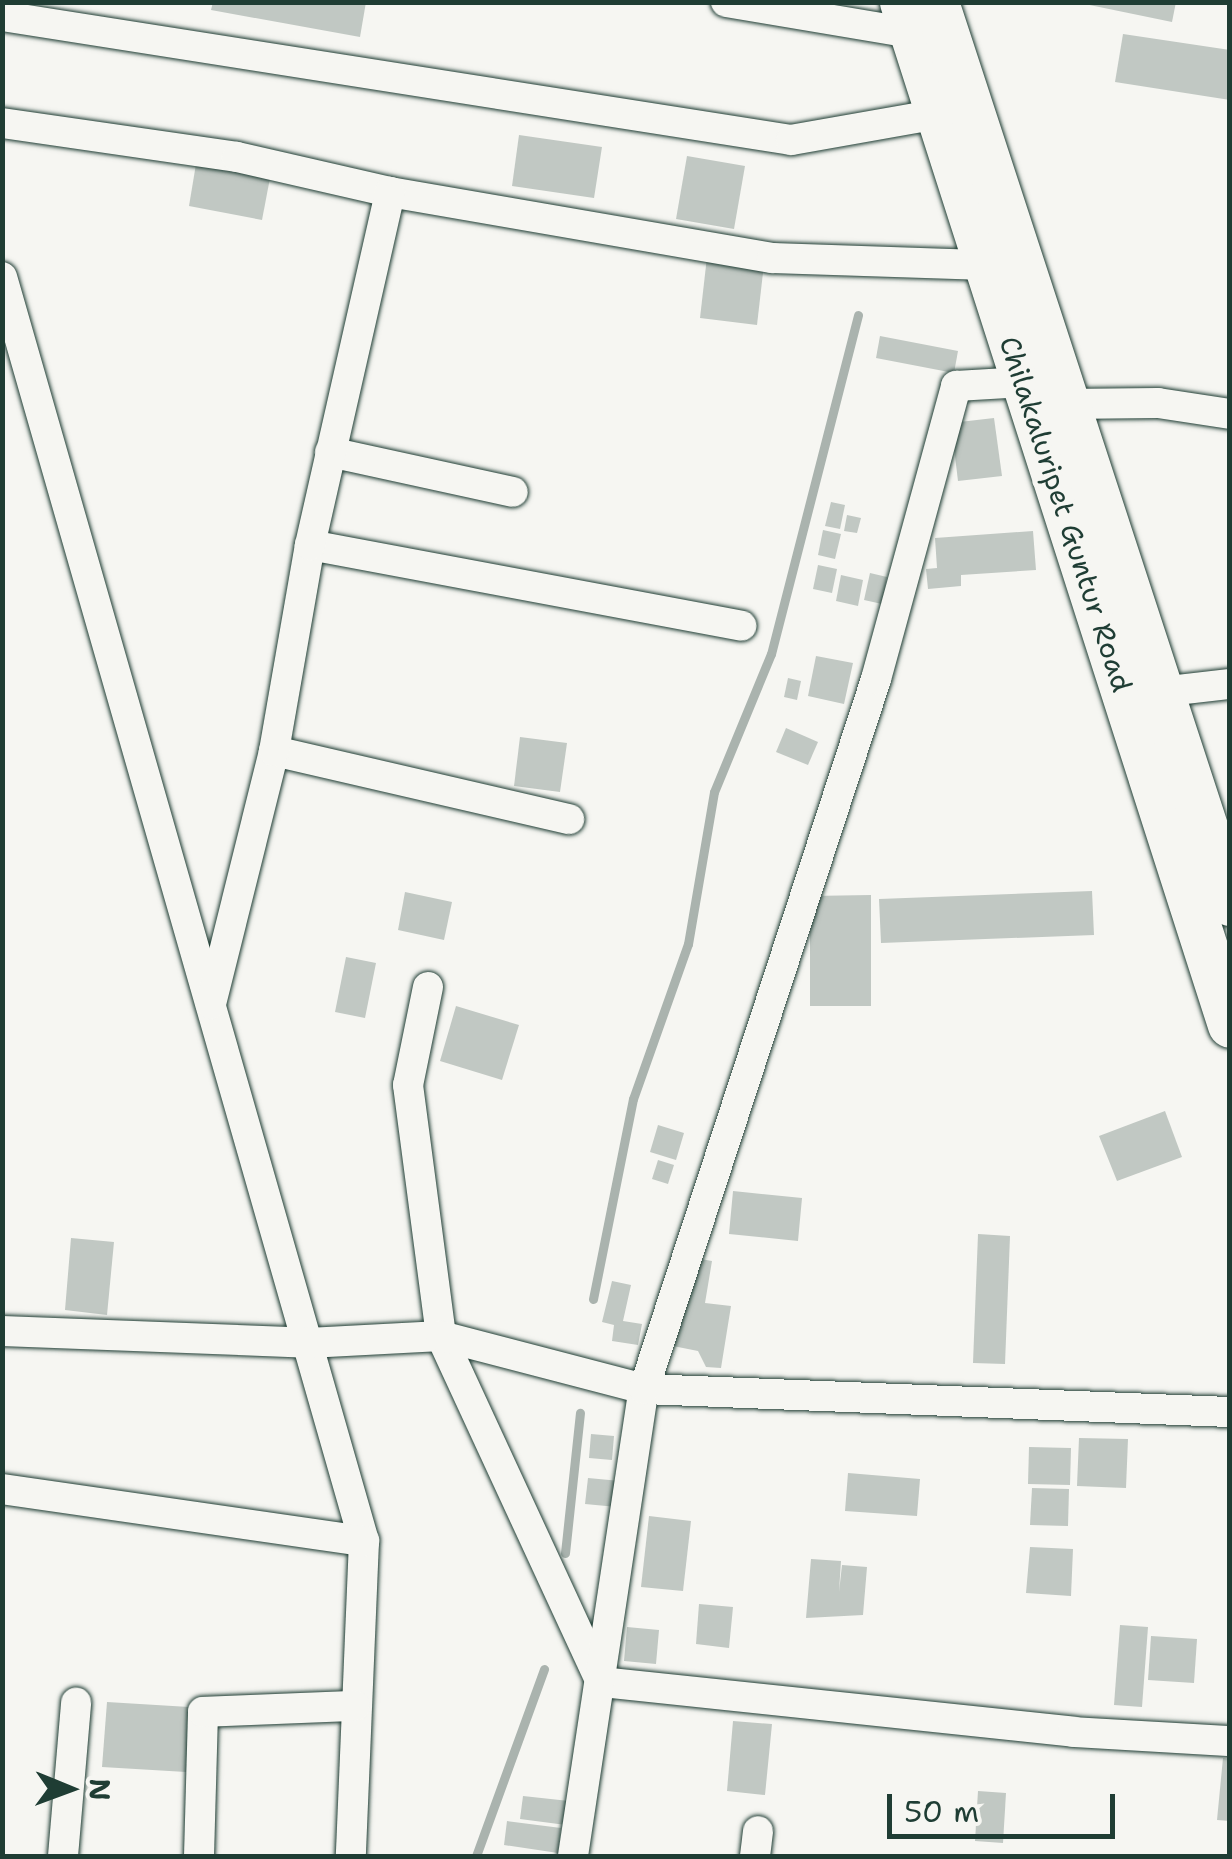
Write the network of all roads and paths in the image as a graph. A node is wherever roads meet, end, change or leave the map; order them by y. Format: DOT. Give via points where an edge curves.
graph roads {
  1 [pos="726,2"];
  2 [pos="917,12"];
  3 [pos="2,16"];
  4 [pos="938,114"];
  5 [pos="2,123"];
  6 [pos="390,192"];
  7 [pos="986,265"];
  8 [pos="2,277"];
  9 [pos="1024,382"];
  10 [pos="1064,404"];
  11 [pos="1230,414"];
  12 [pos="330,452"];
  13 [pos="513,492"];
  14 [pos="310,544"];
  15 [pos="741,626"];
  16 [pos="1230,684"];
  17 [pos="1142,695"];
  18 [pos="274,751"];
  19 [pos="569,819"];
  20 [pos="1225,877"];
  21 [pos="428,988"];
  22 [pos="211,1006"];
  23 [pos="1230,1025"];
  24 [pos="2,1331"];
  25 [pos="442,1336"];
  26 [pos="308,1343"];
  27 [pos="644,1389"];
  28 [pos="1230,1412"];
  29 [pos="2,1490"];
  30 [pos="364,1542"];
  31 [pos="601,1682"];
  32 [pos="76,1703"];
  33 [pos="356,1706"];
  34 [pos="1230,1740"];
  35 [pos="63,1856"];
  36 [pos="198,1856"];
  37 [pos="351,1856"];
  38 [pos="573,1856"];
  1 -- 2 [label="street"];
  2 -- 4 [label="highway, Chilakaluripet Guntur Road"];
  2 -- 10 [label="highway, Chilakaluripet Guntur Road"];
  3 -- 4 [label="street" via="791,140"];
  4 -- 7 [label="highway, Chilakaluripet Guntur Road"];
  5 -- 6 [label="street" via="237,157"];
  6 -- 7 [label="street" via="772,258"];
  6 -- 12 [label="street"];
  7 -- 9 [label="highway, Chilakaluripet Guntur Road"];
  8 -- 22 [label="street"];
  9 -- 17 [label="highway, Chilakaluripet Guntur Road"];
  9 -- 27 [label="street" via="956,386 876,680"];
  10 -- 11 [label="street" via="1158,403"];
  10 -- 17 [label="highway, Chilakaluripet Guntur Road"];
  12 -- 13 [label="street"];
  12 -- 14 [label="street"];
  14 -- 15 [label="street"];
  14 -- 18 [label="street"];
  16 -- 17 [label="street"];
  17 -- 20 [label="highway, Chilakaluripet Guntur Road"];
  17 -- 23 [label="highway, Chilakaluripet Guntur Road"];
  18 -- 19 [label="street"];
  18 -- 22 [label="street"];
  21 -- 25 [label="street" via="408,1085"];
  22 -- 26 [label="street"];
  24 -- 26 [label="street"];
  25 -- 26 [label="street"];
  25 -- 27 [label="street"];
  25 -- 31 [label="street"];
  26 -- 30 [label="street"];
  27 -- 28 [label="street"];
  27 -- 31 [label="street"];
  29 -- 30 [label="street"];
  30 -- 33 [label="street"];
  31 -- 34 [label="street" via="1073,1732"];
  31 -- 38 [label="street"];
  32 -- 35 [label="street"];
  33 -- 36 [label="street" via="203,1712"];
  33 -- 37 [label="street"];
}
